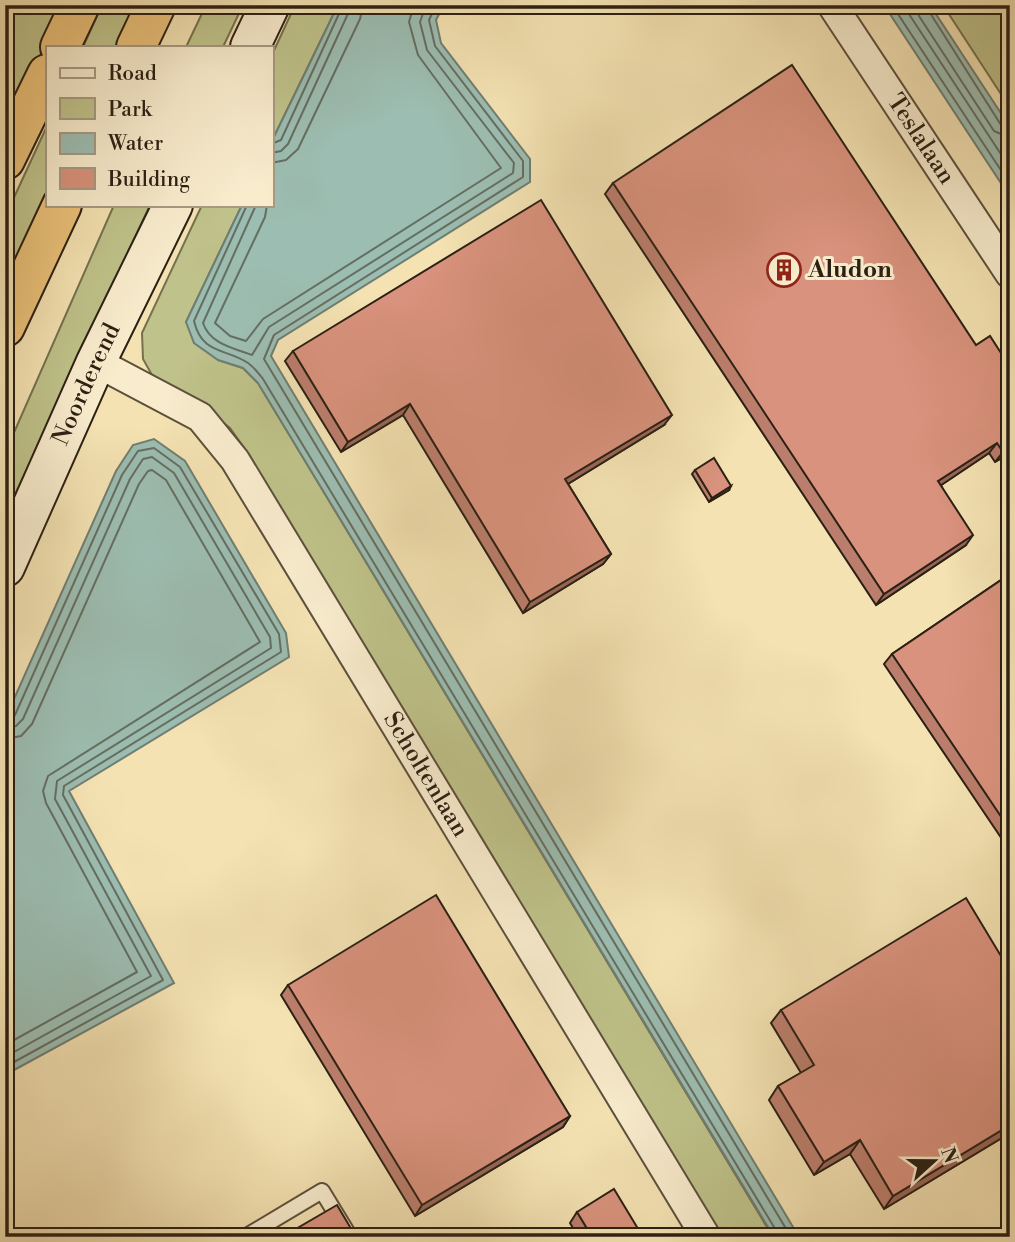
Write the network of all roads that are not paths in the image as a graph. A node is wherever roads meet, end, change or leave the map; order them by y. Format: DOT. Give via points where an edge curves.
graph roads {
  1 [pos="80,5"];
  2 [pos="156,5"];
  3 [pos="270,5"];
  4 [pos="832,5"];
  5 [pos="60,46"];
  6 [pos="136,46"];
  7 [pos="250,46"];
  8 [pos="46,76"];
  9 [pos="5,160"];
  10 [pos="62,206"];
  11 [pos="173,206"];
  12 [pos="1010,274"];
  13 [pos="5,327"];
  14 [pos="96,362"];
  15 [pos="5,567"];
  16 [pos="245,1237"];
  17 [pos="350,1237"];
  18 [pos="706,1237"];
  1 -- 5 [label="highway"];
  2 -- 6 [label="highway"];
  3 -- 7 [label="street"];
  4 -- 12 [label="street, Teslalaan"];
  8 -- 9 [label="highway"];
  10 -- 13 [label="highway"];
  11 -- 14 [label="street, Noorderend"];
  14 -- 15 [label="street, Noorderend"];
  14 -- 18 [label="street, Scholtenlaan" via="200,417 235,460"];
  16 -- 17 [label="lane" via="322,1191"];
}
